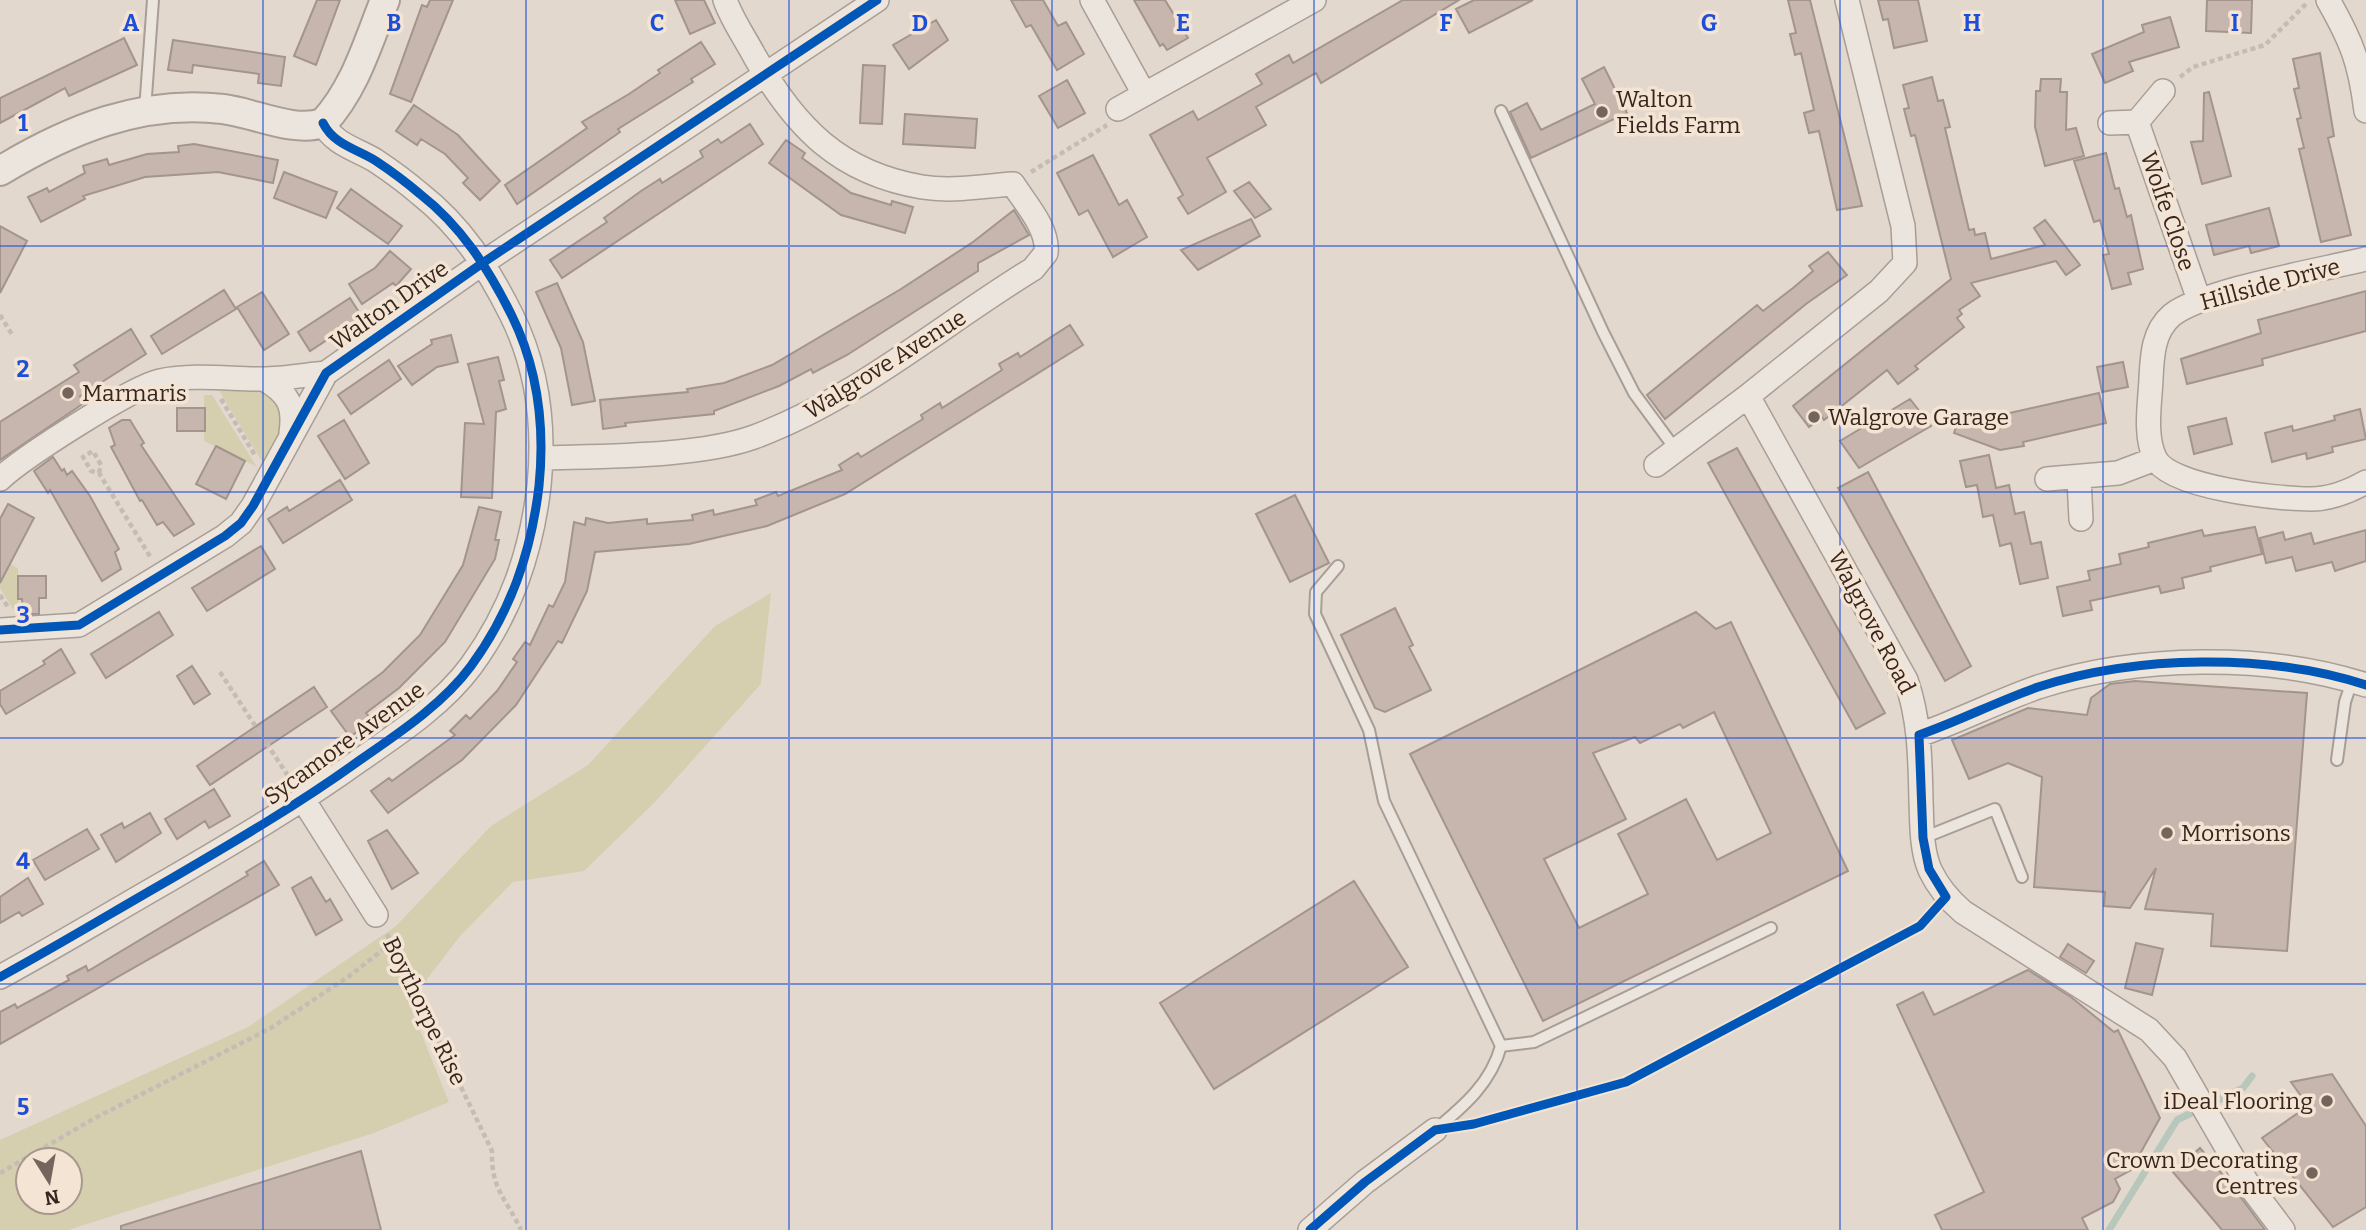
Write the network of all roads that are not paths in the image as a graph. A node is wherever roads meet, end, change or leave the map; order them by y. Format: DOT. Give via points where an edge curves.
graph roads {
  1 [pos="153,0"];
  2 [pos="385,0"];
  3 [pos="725,0"];
  4 [pos="877,0"];
  5 [pos="1092,0"];
  6 [pos="1314,0"];
  7 [pos="1847,0"];
  8 [pos="2317,1"];
  9 [pos="766,75"];
  10 [pos="2162,91"];
  11 [pos="1144,94"];
  12 [pos="1118,109"];
  13 [pos="145,110"];
  14 [pos="1501,111"];
  15 [pos="2366,111"];
  16 [pos="2137,122"];
  17 [pos="323,123"];
  18 [pos="2110,123"];
  19 [pos="0,171"];
  20 [pos="2366,258"];
  21 [pos="484,262"];
  22 [pos="2199,300"];
  23 [pos="326,373"];
  24 [pos="264,379"];
  25 [pos="1748,396"];
  26 [pos="290,439"];
  27 [pos="1676,450"];
  28 [pos="542,458"];
  29 [pos="2155,459"];
  30 [pos="1656,465"];
  31 [pos="0,479"];
  32 [pos="2047,479"];
  33 [pos="2079,479"];
  34 [pos="2366,482"];
  35 [pos="2081,519"];
  36 [pos="1338,566"];
  37 [pos="0,630"];
  38 [pos="2359,683"];
  39 [pos="1919,735"];
  40 [pos="2337,760"];
  41 [pos="303,801"];
  42 [pos="1923,838"];
  43 [pos="2022,877"];
  44 [pos="376,915"];
  45 [pos="1771,928"];
  46 [pos="0,977"];
  47 [pos="1501,1046"];
  48 [pos="1435,1130"];
  49 [pos="1310,1230"];
  50 [pos="2283,1230"];
  1 -- 13 [label="lane"];
  2 -- 17 [label="street" via="353,79"];
  3 -- 9 [label="street"];
  4 -- 9 [label="street, Walton Drive"];
  5 -- 11 [label="street"];
  6 -- 11 [label="street"];
  7 -- 25 [label="street" via="1903,226 1905,263 1879,291"];
  8 -- 15 [label="street" via="2352,43 2362,74"];
  9 -- 21 [label="street, Walton Drive"];
  9 -- 28 [label="street, Walgrove Avenue" via="811,136 853,165 923,187 1013,184 1039,225 1046,253 1033,269 861,384 752,438 681,451"];
  10 -- 16 [label="street, Wolfe Close"];
  11 -- 12 [label="street"];
  13 -- 17 [label="street" via="184,106 222,109 301,127"];
  13 -- 19 [label="street" via="87,126"];
  14 -- 27 [label="lane" via="1634,393"];
  16 -- 18 [label="street, Wolfe Close"];
  16 -- 22 [label="street, Wolfe Close"];
  17 -- 21 [label="street, Sycamore Avenue" via="333,137 422,195"];
  20 -- 22 [label="street, Hillside Drive"];
  21 -- 23 [label="street, Walton Drive"];
  21 -- 28 [label="street, Sycamore Avenue" via="528,355 537,391"];
  22 -- 29 [label="street, Hillside Drive" via="2171,316 2155,338 2150,431"];
  23 -- 24 [label="street, Walton Drive"];
  23 -- 26 [label="street, Walton Drive"];
  24 -- 26 [label="street, Walton Drive" via="289,400 293,412"];
  24 -- 31 [label="street, Walton Drive" via="208,377 145,386"];
  25 -- 27 [label="street"];
  25 -- 39 [label="street, Walgrove Road" via="1906,680"];
  26 -- 37 [label="street, Walton Drive" via="241,523 162,577 79,625"];
  27 -- 30 [label="street"];
  28 -- 41 [label="street, Sycamore Avenue" via="536,516 522,573 505,612 470,668 417,718"];
  29 -- 33 [label="street" via="2118,473"];
  29 -- 34 [label="street" via="2174,477 2274,496 2313,499"];
  32 -- 33 [label="street"];
  33 -- 35 [label="street"];
  36 -- 47 [label="lane" via="1316,592 1315,614 1370,730 1384,801"];
  38 -- 39 [label="street" via="2241,662 2169,663 2101,671 2038,688"];
  38 -- 40 [label="lane" via="2345,702"];
  39 -- 42 [label="street, Walgrove Road"];
  41 -- 44 [label="street, Boythorpe Rise"];
  41 -- 46 [label="street, Sycamore Avenue"];
  42 -- 43 [label="lane" via="1995,809"];
  42 -- 50 [label="street, Walgrove Road" via="1929,869 1946,897 1963,912 2149,1030 2175,1058 2246,1181"];
  45 -- 47 [label="lane" via="1534,1042"];
  47 -- 48 [label="lane" via="1495,1068 1478,1091"];
  48 -- 49 [label="street" via="1364,1182"];
}
